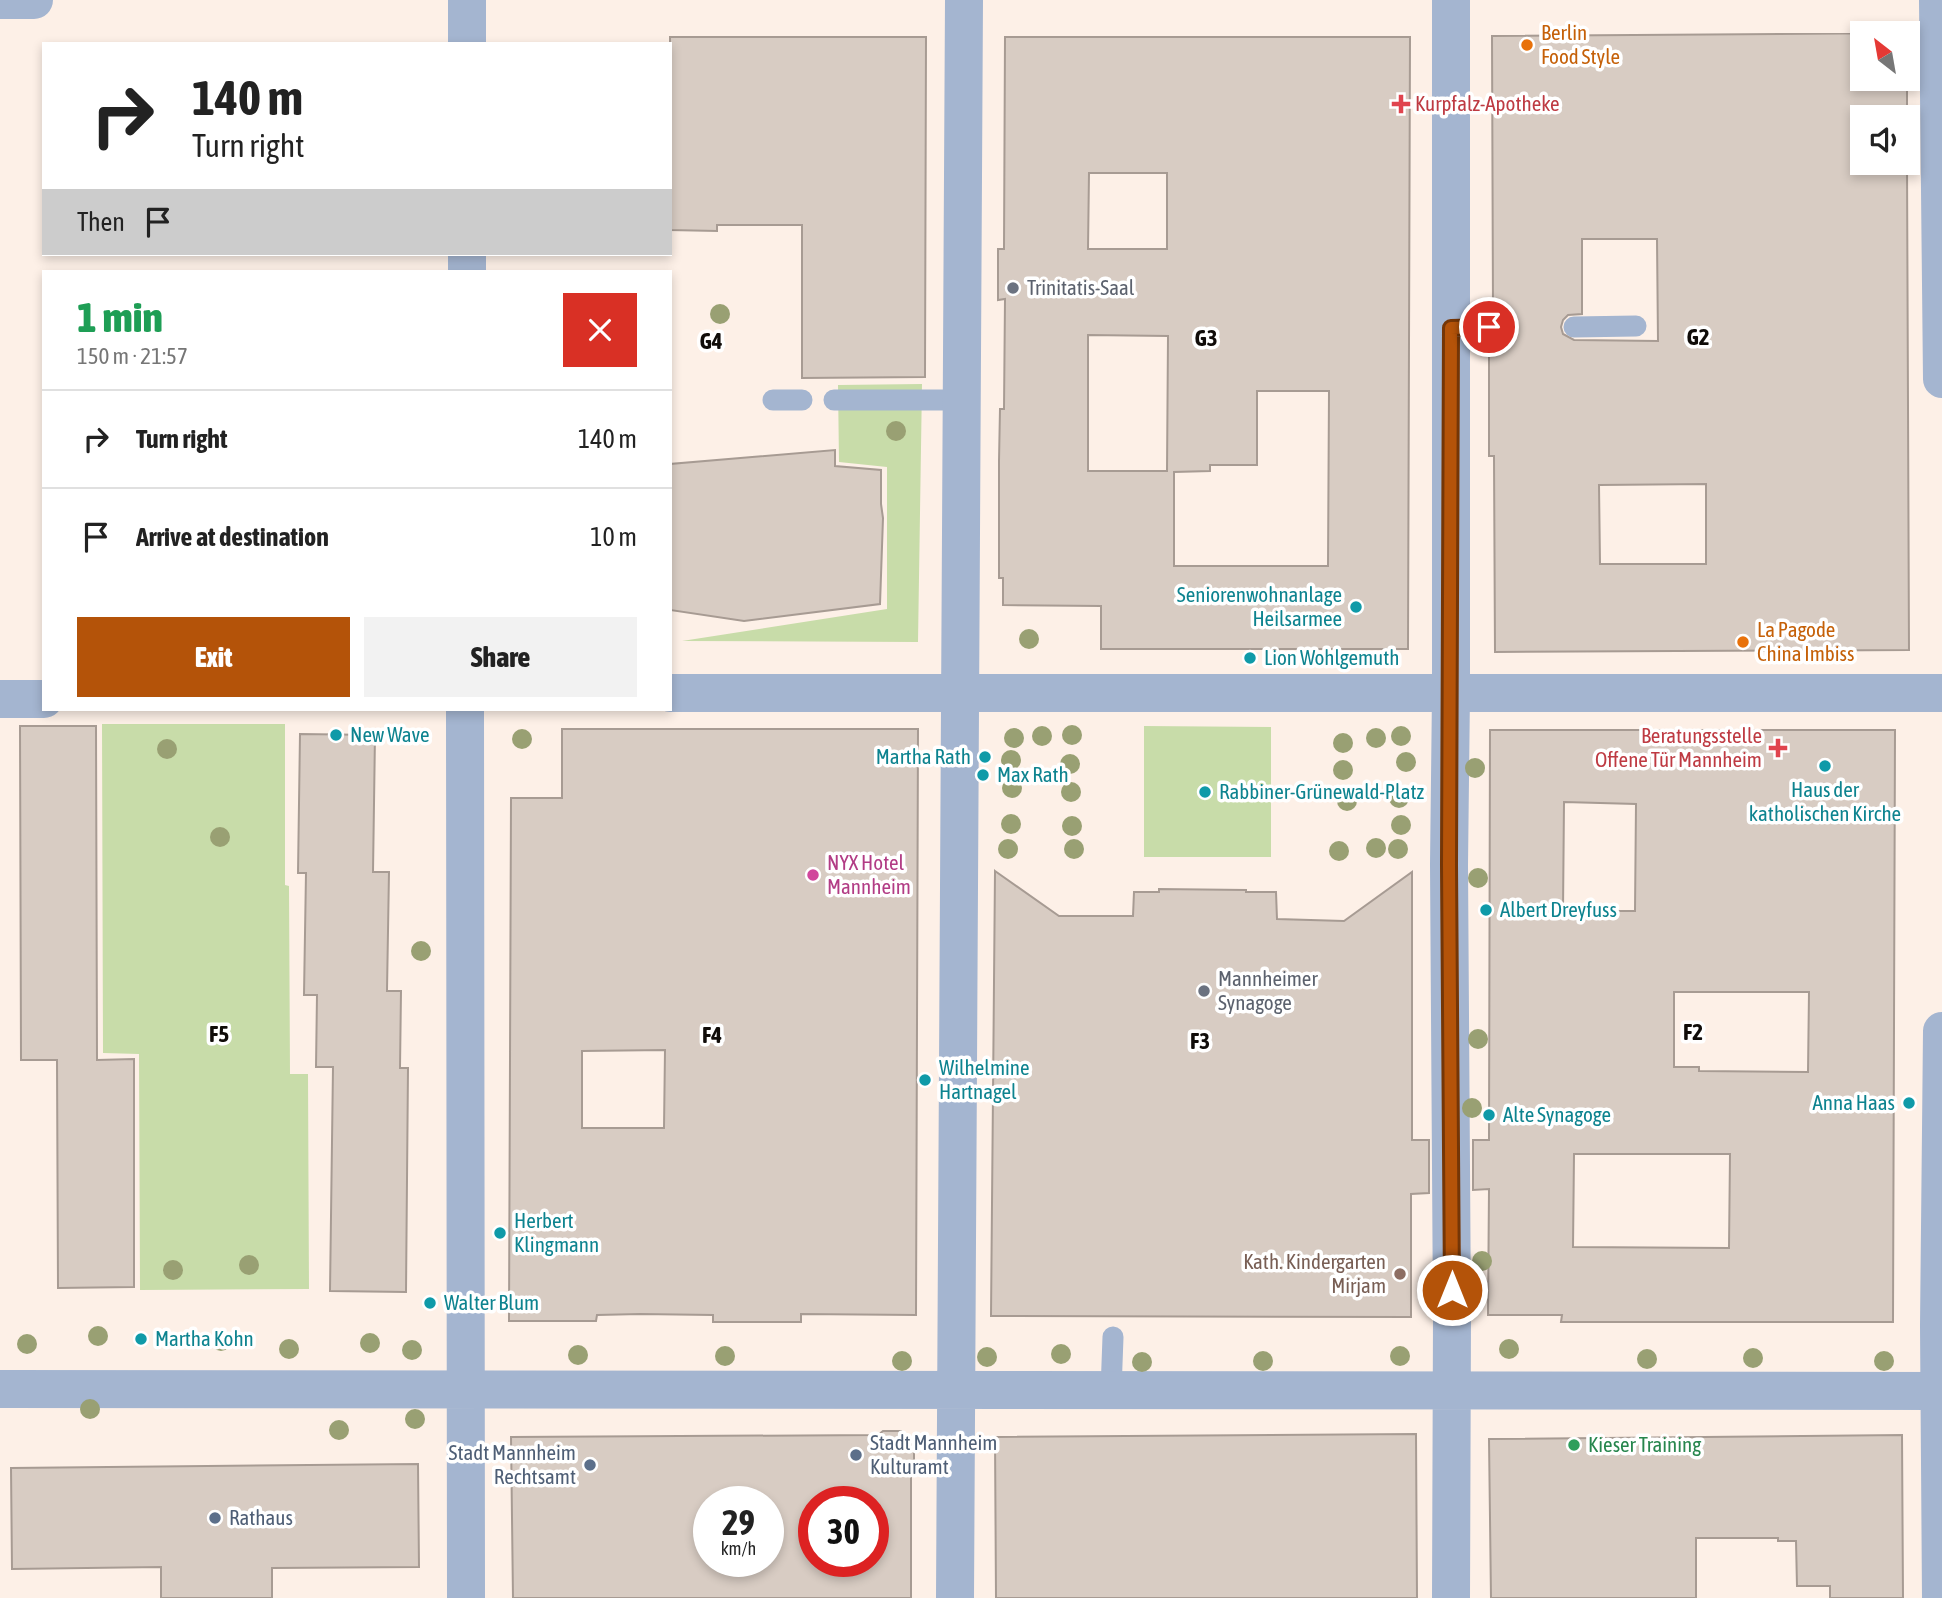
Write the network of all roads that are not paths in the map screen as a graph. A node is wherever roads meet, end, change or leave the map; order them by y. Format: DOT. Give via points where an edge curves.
graph roads {
  1 [pos="0,0"];
  2 [pos="34,0"];
  3 [pos="467,0"];
  4 [pos="964,0"];
  5 [pos="1451,0"];
  6 [pos="1938,0"];
  7 [pos="467,42"];
  8 [pos="1636,326"];
  9 [pos="1489,327"];
  10 [pos="1574,327"];
  11 [pos="1451,328"];
  12 [pos="1942,379"];
  13 [pos="773,400"];
  14 [pos="802,400"];
  15 [pos="834,400"];
  16 [pos="961,400"];
  17 [pos="672,693"];
  18 [pos="959,693"];
  19 [pos="1451,693"];
  20 [pos="1942,693"];
  21 [pos="0,699"];
  22 [pos="42,699"];
  23 [pos="466,711"];
  24 [pos="1942,1031"];
  25 [pos="1113,1337"];
  26 [pos="0,1389"];
  27 [pos="467,1390"];
  28 [pos="1452,1390"];
  29 [pos="956,1391"];
  30 [pos="1111,1391"];
  31 [pos="1941,1391"];
  32 [pos="466,1598"];
  33 [pos="955,1598"];
  34 [pos="1451,1598"];
  35 [pos="1941,1598"];
  1 -- 2 [label="street"];
  3 -- 7 [label="street"];
  4 -- 16 [label="street"];
  5 -- 11 [label="street"];
  6 -- 12 [label="street"];
  8 -- 10 [label="lane"];
  9 -- 11 [label="lane"];
  11 -- 19 [label="street"];
  13 -- 14 [label="lane"];
  15 -- 16 [label="lane"];
  16 -- 18 [label="street"];
  17 -- 18 [label="street"];
  18 -- 19 [label="street"];
  18 -- 29 [label="street"];
  19 -- 20 [label="street"];
  19 -- 28 [label="street"];
  21 -- 22 [label="street"];
  23 -- 27 [label="street"];
  24 -- 31 [label="street"];
  25 -- 30 [label="lane"];
  26 -- 27 [label="street"];
  27 -- 29 [label="street"];
  27 -- 32 [label="street"];
  28 -- 30 [label="street"];
  28 -- 31 [label="street"];
  28 -- 34 [label="street"];
  29 -- 30 [label="street"];
  29 -- 33 [label="street"];
  31 -- 35 [label="street"];
}
